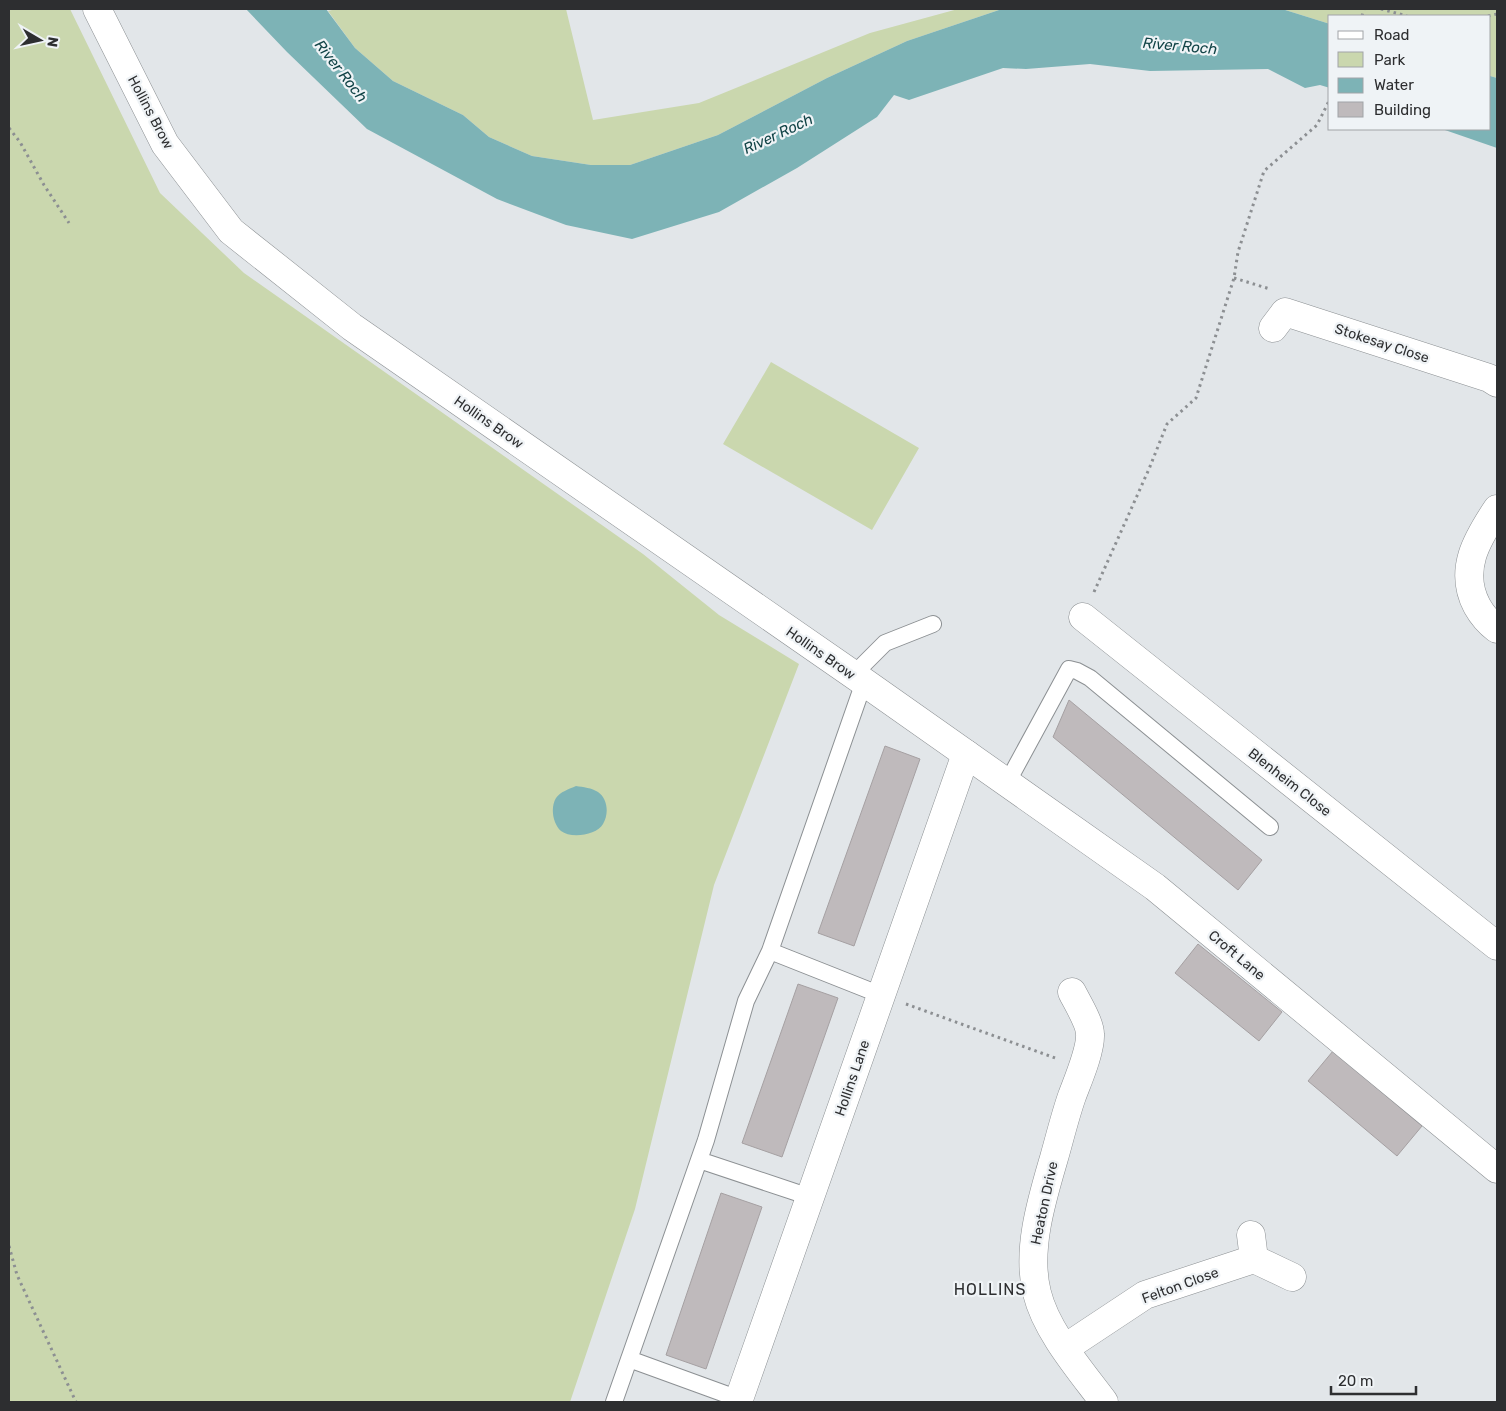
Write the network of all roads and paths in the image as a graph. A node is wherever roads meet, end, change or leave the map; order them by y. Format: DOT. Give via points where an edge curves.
graph roads {
  1 [pos="97,9"];
  2 [pos="1381,9"];
  3 [pos="1403,15"];
  4 [pos="1328,104"];
  5 [pos="9,128"];
  6 [pos="69,223"];
  7 [pos="1273,328"];
  8 [pos="1497,382"];
  9 [pos="1497,509"];
  10 [pos="1084,617"];
  11 [pos="933,624"];
  12 [pos="1497,629"];
  13 [pos="859,679"];
  14 [pos="966,754"];
  15 [pos="1007,783"];
  16 [pos="1270,827"];
  17 [pos="1497,946"];
  18 [pos="770,951"];
  19 [pos="1072,992"];
  20 [pos="881,995"];
  21 [pos="1082,1068"];
  22 [pos="699,1160"];
  23 [pos="1497,1169"];
  24 [pos="810,1197"];
  25 [pos="9,1246"];
  26 [pos="1292,1277"];
  27 [pos="1065,1348"];
  28 [pos="629,1359"];
  29 [pos="738,1400"];
  30 [pos="76,1402"];
  31 [pos="614,1402"];
  32 [pos="1104,1402"];
  1 -- 13 [label="street, Hollins Brow" via="165,144 231,231 352,327"];
  2 -- 3 [label="path"];
  4 -- 10 [label="path" via="1317,125 1264,171 1196,398 1167,424"];
  5 -- 6 [label="path"];
  7 -- 8 [label="street, Stokesay Close" via="1285,312"];
  9 -- 12 [label="street" via="1476,543 1468,568 1472,595 1481,612"];
  10 -- 17 [label="street, Blenheim Close"];
  11 -- 13 [label="lane" via="885,643"];
  13 -- 14 [label="street, Hollins Brow"];
  13 -- 18 [label="lane"];
  14 -- 15 [label="street, Croft Lane"];
  14 -- 20 [label="street, Hollins Lane"];
  15 -- 16 [label="lane" via="1069,669 1090,678"];
  15 -- 23 [label="street, Croft Lane" via="1155,887"];
  18 -- 20 [label="lane"];
  18 -- 22 [label="lane" via="746,1001"];
  19 -- 21 [label="street, Heaton Drive" via="1090,1033"];
  20 -- 21 [label="path"];
  20 -- 24 [label="street, Hollins Lane"];
  21 -- 27 [label="street, Heaton Drive" via="1067,1110 1035,1231 1033,1269 1036,1292 1043,1312"];
  22 -- 24 [label="lane"];
  22 -- 28 [label="lane"];
  24 -- 29 [label="street, Hollins Lane"];
  25 -- 30 [label="path" via="17,1275"];
  26 -- 27 [label="street, Felton Close" via="1253,1247 1145,1295"];
  27 -- 32 [label="street, Heaton Drive"];
  28 -- 29 [label="lane"];
  28 -- 31 [label="lane"];
}
